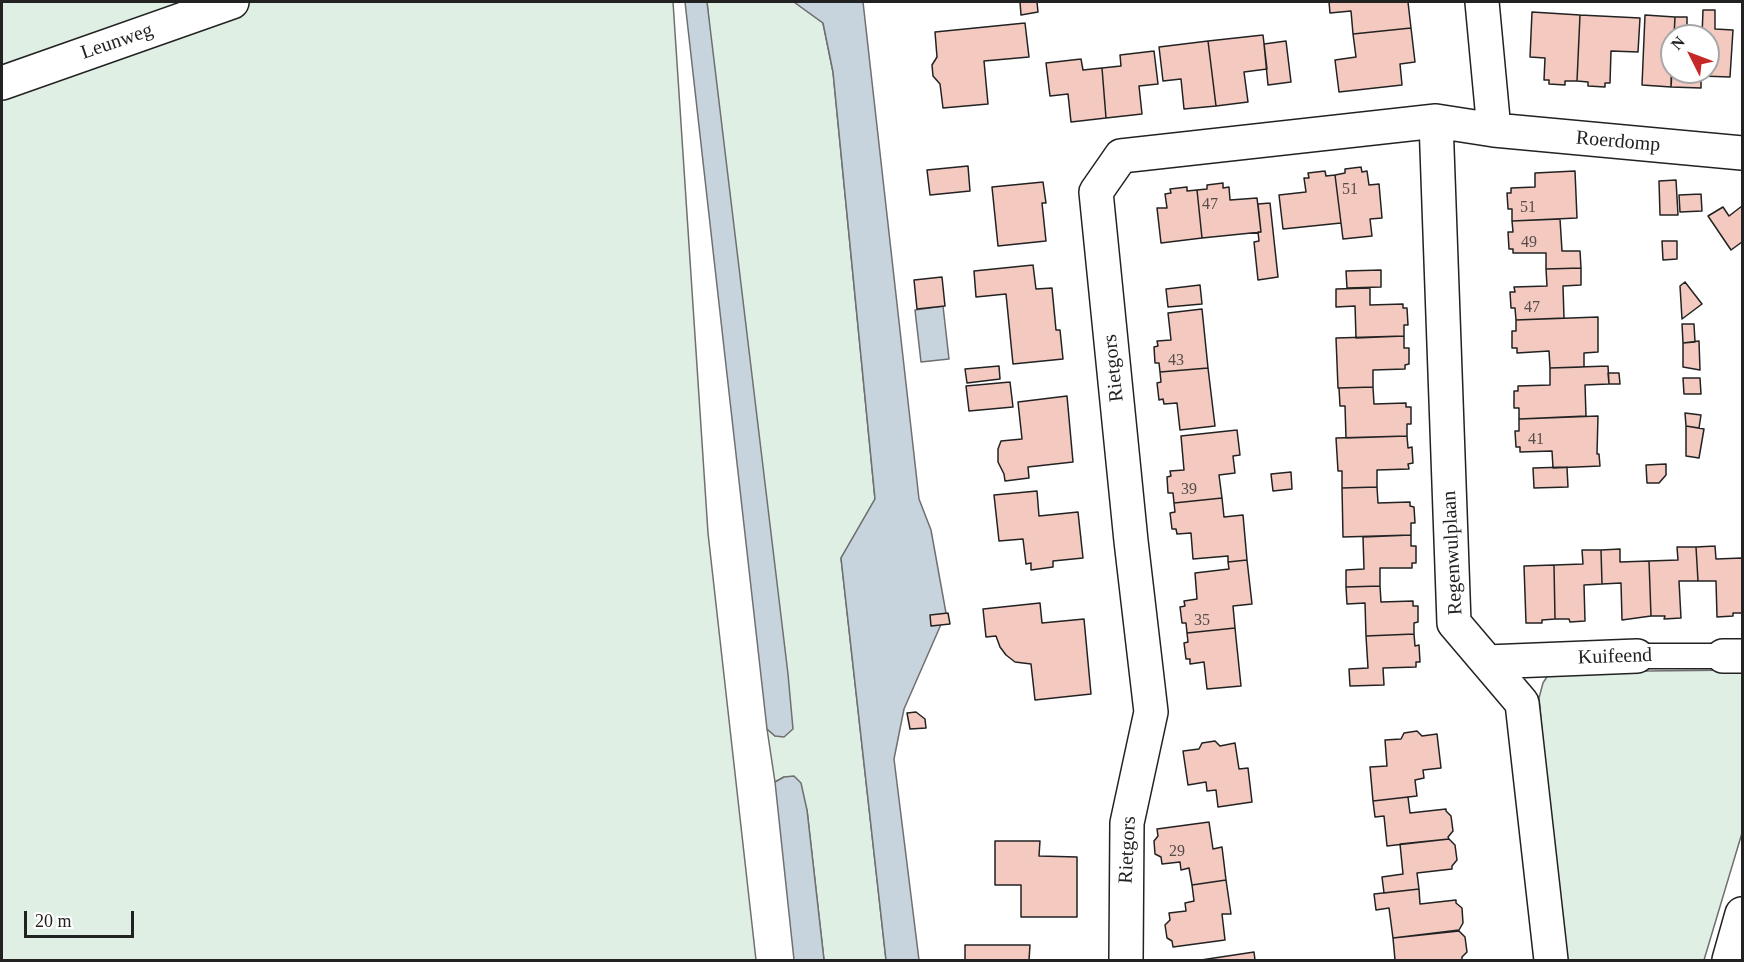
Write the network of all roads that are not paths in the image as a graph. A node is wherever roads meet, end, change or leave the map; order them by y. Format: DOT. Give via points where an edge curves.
graph roads {
  1 [pos="231,2"];
  2 [pos="1482,2"];
  3 [pos="2,83"];
  4 [pos="1436,121"];
  5 [pos="1494,130"];
  6 [pos="1743,153"];
  7 [pos="1637,656"];
  8 [pos="1733,656"];
  9 [pos="1487,662"];
  10 [pos="1743,914"];
  11 [pos="1126,960"];
  12 [pos="1551,960"];
  13 [pos="1729,960"];
  1 -- 3 [label="street, Leunweg"];
  2 -- 5 [label="street"];
  4 -- 5 [label="street, Rietgors"];
  4 -- 9 [label="street, Regenwulplaan" via="1454,623"];
  4 -- 11 [label="street, Rietgors" via="1121,156 1096,192 1151,712 1127,823"];
  5 -- 6 [label="street, Roerdomp"];
  7 -- 8 [label="street, Kuifeend"];
  7 -- 9 [label="street, Kuifeend"];
  9 -- 12 [label="street, Regenwulplaan" via="1522,703"];
  10 -- 13 [label="street"];
}
